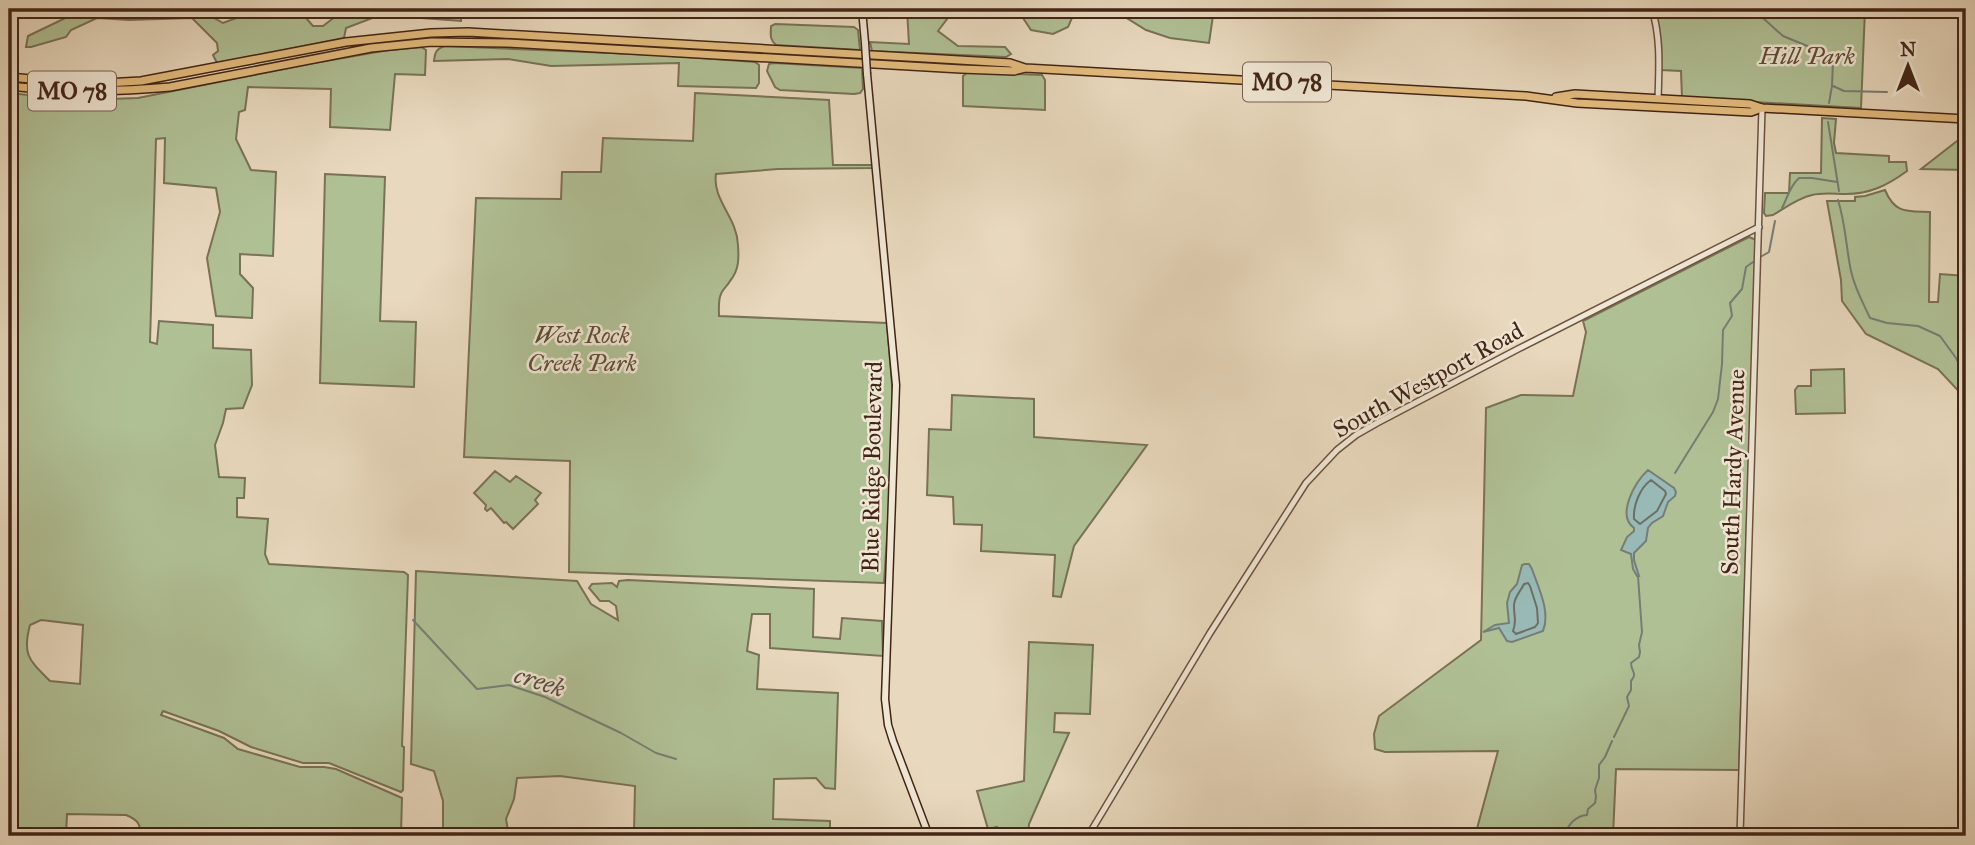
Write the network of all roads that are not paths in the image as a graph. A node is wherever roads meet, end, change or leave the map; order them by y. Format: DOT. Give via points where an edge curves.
graph roads {
  1 [pos="862,9"];
  2 [pos="1652,9"];
  3 [pos="924,62"];
  4 [pos="9,77"];
  5 [pos="9,86"];
  6 [pos="1548,98"];
  7 [pos="1658,99"];
  8 [pos="1762,108"];
  9 [pos="1966,119"];
  10 [pos="1759,227"];
  11 [pos="929,836"];
  12 [pos="1088,836"];
  13 [pos="1740,836"];
  1 -- 11 [label="main road, Blue Ridge Boulevard, bridge" via="896,385 885,699 892,741"];
  2 -- 7 [label="street" via="1660,55"];
  3 -- 4 [label="main road, MO 78" via="468,32 346,42 141,81 87,84"];
  3 -- 5 [label="main road, MO 78" via="431,42 371,48 170,87 77,91"];
  3 -- 6 [label="main road, MO 78" via="1014,71 1025,68"];
  6 -- 7 [label="main road, MO 78" via="1575,94"];
  6 -- 8 [label="main road, MO 78" via="1751,112"];
  7 -- 8 [label="main road, MO 78"];
  8 -- 9 [label="main road, MO 78"];
  8 -- 10 [label="street, South Hardy Avenue"];
  10 -- 12 [label="street, South Westport Road" via="1494,361 1377,423 1337,450 1306,484"];
  10 -- 13 [label="street, South Hardy Avenue"];
}
